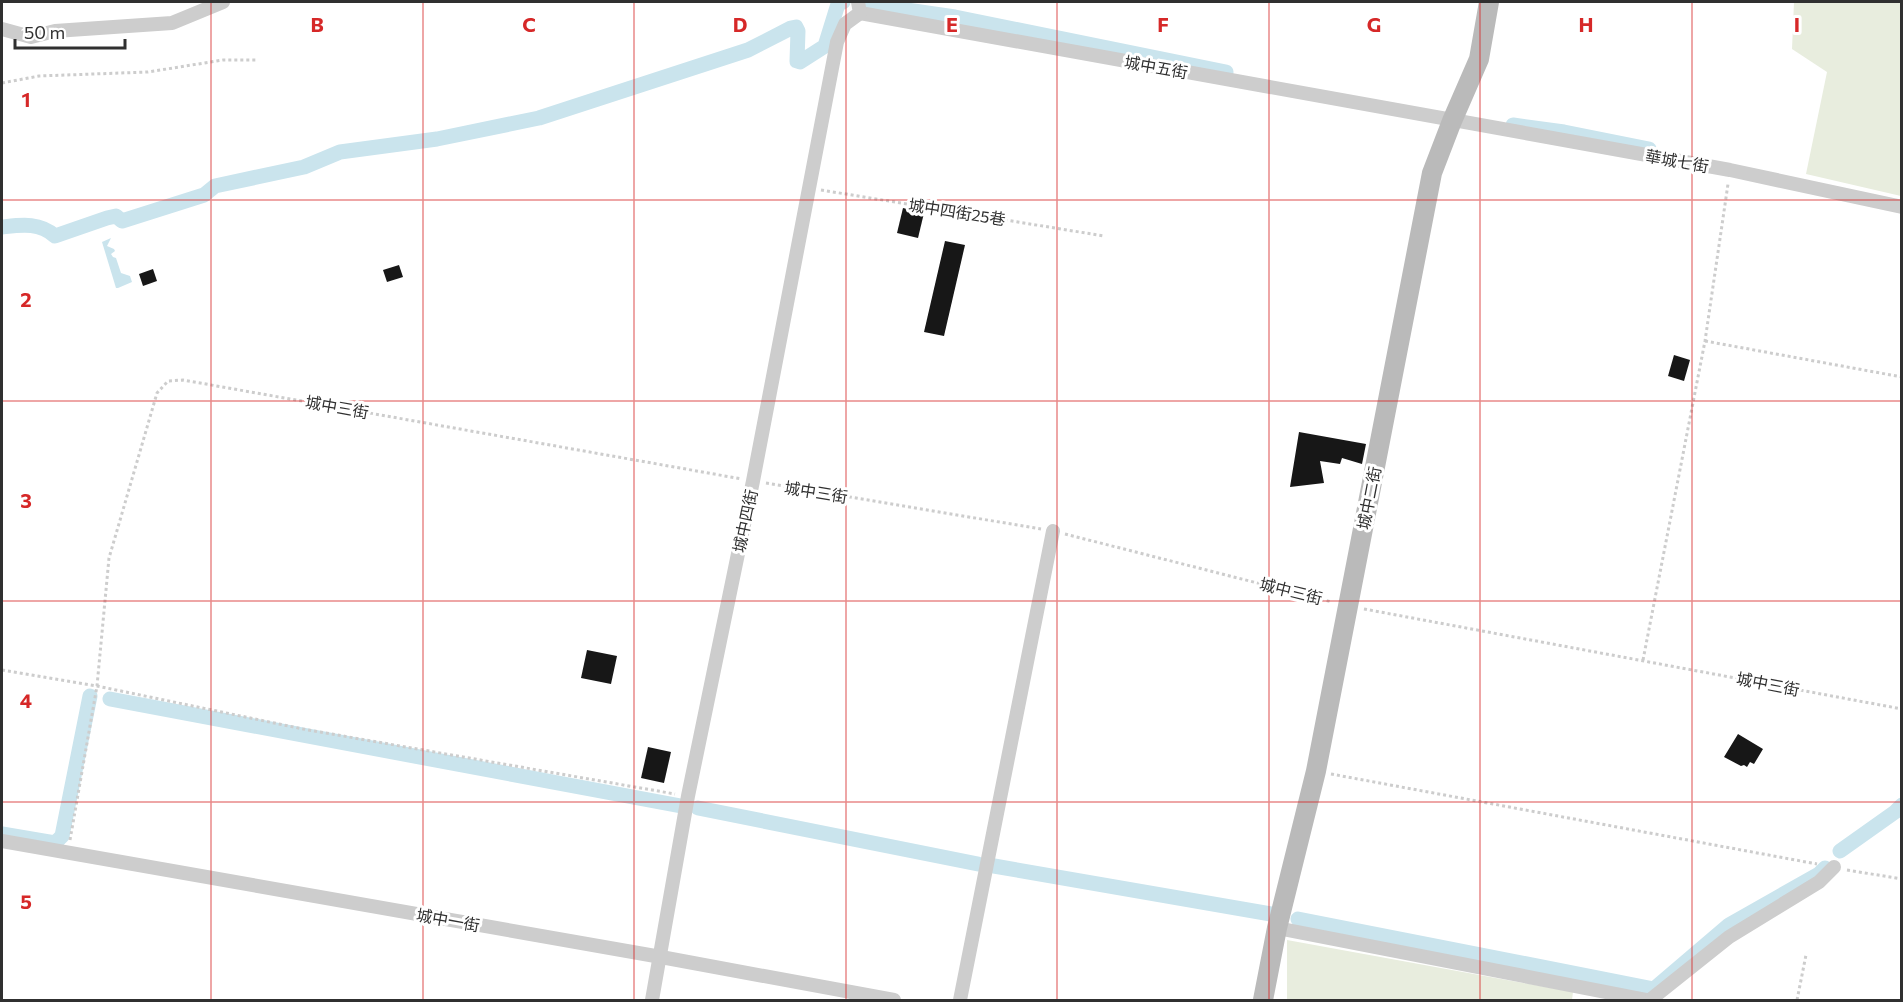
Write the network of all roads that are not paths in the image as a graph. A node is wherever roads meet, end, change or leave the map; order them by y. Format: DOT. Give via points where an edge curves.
graph roads {
  1 [pos="223,2"];
  2 [pos="1489,2"];
  3 [pos="859,7"];
  4 [pos="2,29"];
  5 [pos="1452,121"];
  6 [pos="1902,207"];
  7 [pos="1053,531"];
  8 [pos="2,841"];
  9 [pos="1834,867"];
  10 [pos="1277,928"];
  11 [pos="661,957"];
  12 [pos="652,1000"];
  13 [pos="894,1000"];
  14 [pos="960,1000"];
  15 [pos="1263,1000"];
  16 [pos="1649,1000"];
  1 -- 4 [label="street" via="171,23 56,31 31,37"];
  2 -- 5 [label="street, 城中二街" via="1479,59"];
  3 -- 5 [label="street, 城中五街"];
  3 -- 11 [label="street, 城中四街" via="837,42 688,796"];
  5 -- 6 [label="street, 華城七街" via="1730,170"];
  5 -- 10 [label="street, 城中二街" via="1432,173 1316,771"];
  7 -- 14 [label="street"];
  8 -- 11 [label="street, 城中一街"];
  9 -- 16 [label="street" via="1819,882 1729,937"];
  10 -- 15 [label="street, 城中二街"];
  10 -- 16 [label="street"];
  11 -- 12 [label="street, 城中四街"];
  11 -- 13 [label="street, 城中一街"];
}
